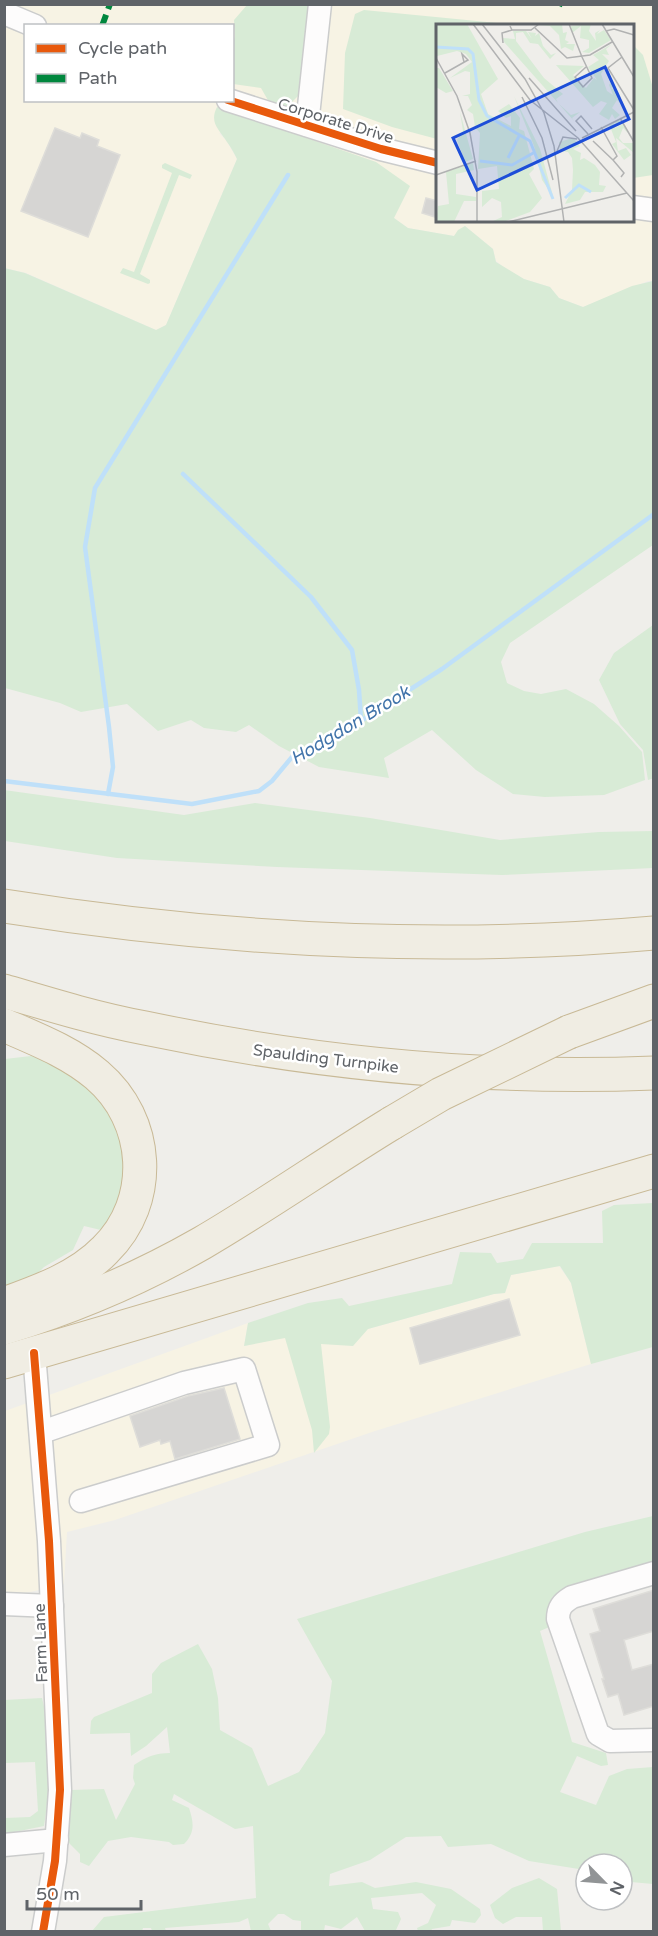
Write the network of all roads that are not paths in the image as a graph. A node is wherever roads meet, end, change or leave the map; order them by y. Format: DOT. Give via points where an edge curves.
graph roads {
  1 [pos="320,4"];
  2 [pos="4,13"];
  3 [pos="30,24"];
  4 [pos="234,102"];
  5 [pos="307,125"];
  6 [pos="436,162"];
  7 [pos="634,207"];
  8 [pos="654,210"];
  9 [pos="4,906"];
  10 [pos="654,933"];
  11 [pos="4,991"];
  12 [pos="654,1001"];
  13 [pos="4,1025"];
  14 [pos="654,1072"];
  15 [pos="654,1171"];
  16 [pos="4,1304"];
  17 [pos="4,1328"];
  18 [pos="20,1358"];
  19 [pos="42,1431"];
  20 [pos="81,1501"];
  21 [pos="654,1573"];
  22 [pos="4,1604"];
  23 [pos="52,1606"];
  24 [pos="654,1740"];
  25 [pos="57,1840"];
  26 [pos="4,1845"];
  27 [pos="43,1932"];
  1 -- 5 [label="street"];
  2 -- 3 [label="street"];
  4 -- 5 [label="street, Corporate Drive"];
  5 -- 6 [label="street, Corporate Drive"];
  7 -- 8 [label="street"];
  9 -- 10 [label="highway" via="172,929 338,940 498,941"];
  11 -- 14 [label="highway, Spaulding Turnpike" via="142,1028 307,1056 474,1073"];
  12 -- 17 [label="highway, bridge" via="569,1032 450,1090 170,1260 76,1303"];
  13 -- 16 [label="highway" via="73,1058 110,1088 136,1136 141,1171 130,1215 105,1251 59,1282"];
  15 -- 18 [label="highway"];
  18 -- 19 [label="street, Farm Lane"];
  19 -- 20 [label="street" via="184,1383 244,1369 268,1445"];
  19 -- 23 [label="street, Farm Lane"];
  21 -- 24 [label="street" via="572,1597 558,1611 598,1734 610,1741"];
  22 -- 23 [label="street"];
  23 -- 25 [label="street, Farm Lane" via="60,1790"];
  25 -- 26 [label="street"];
  25 -- 27 [label="street, Farm Lane"];
}
